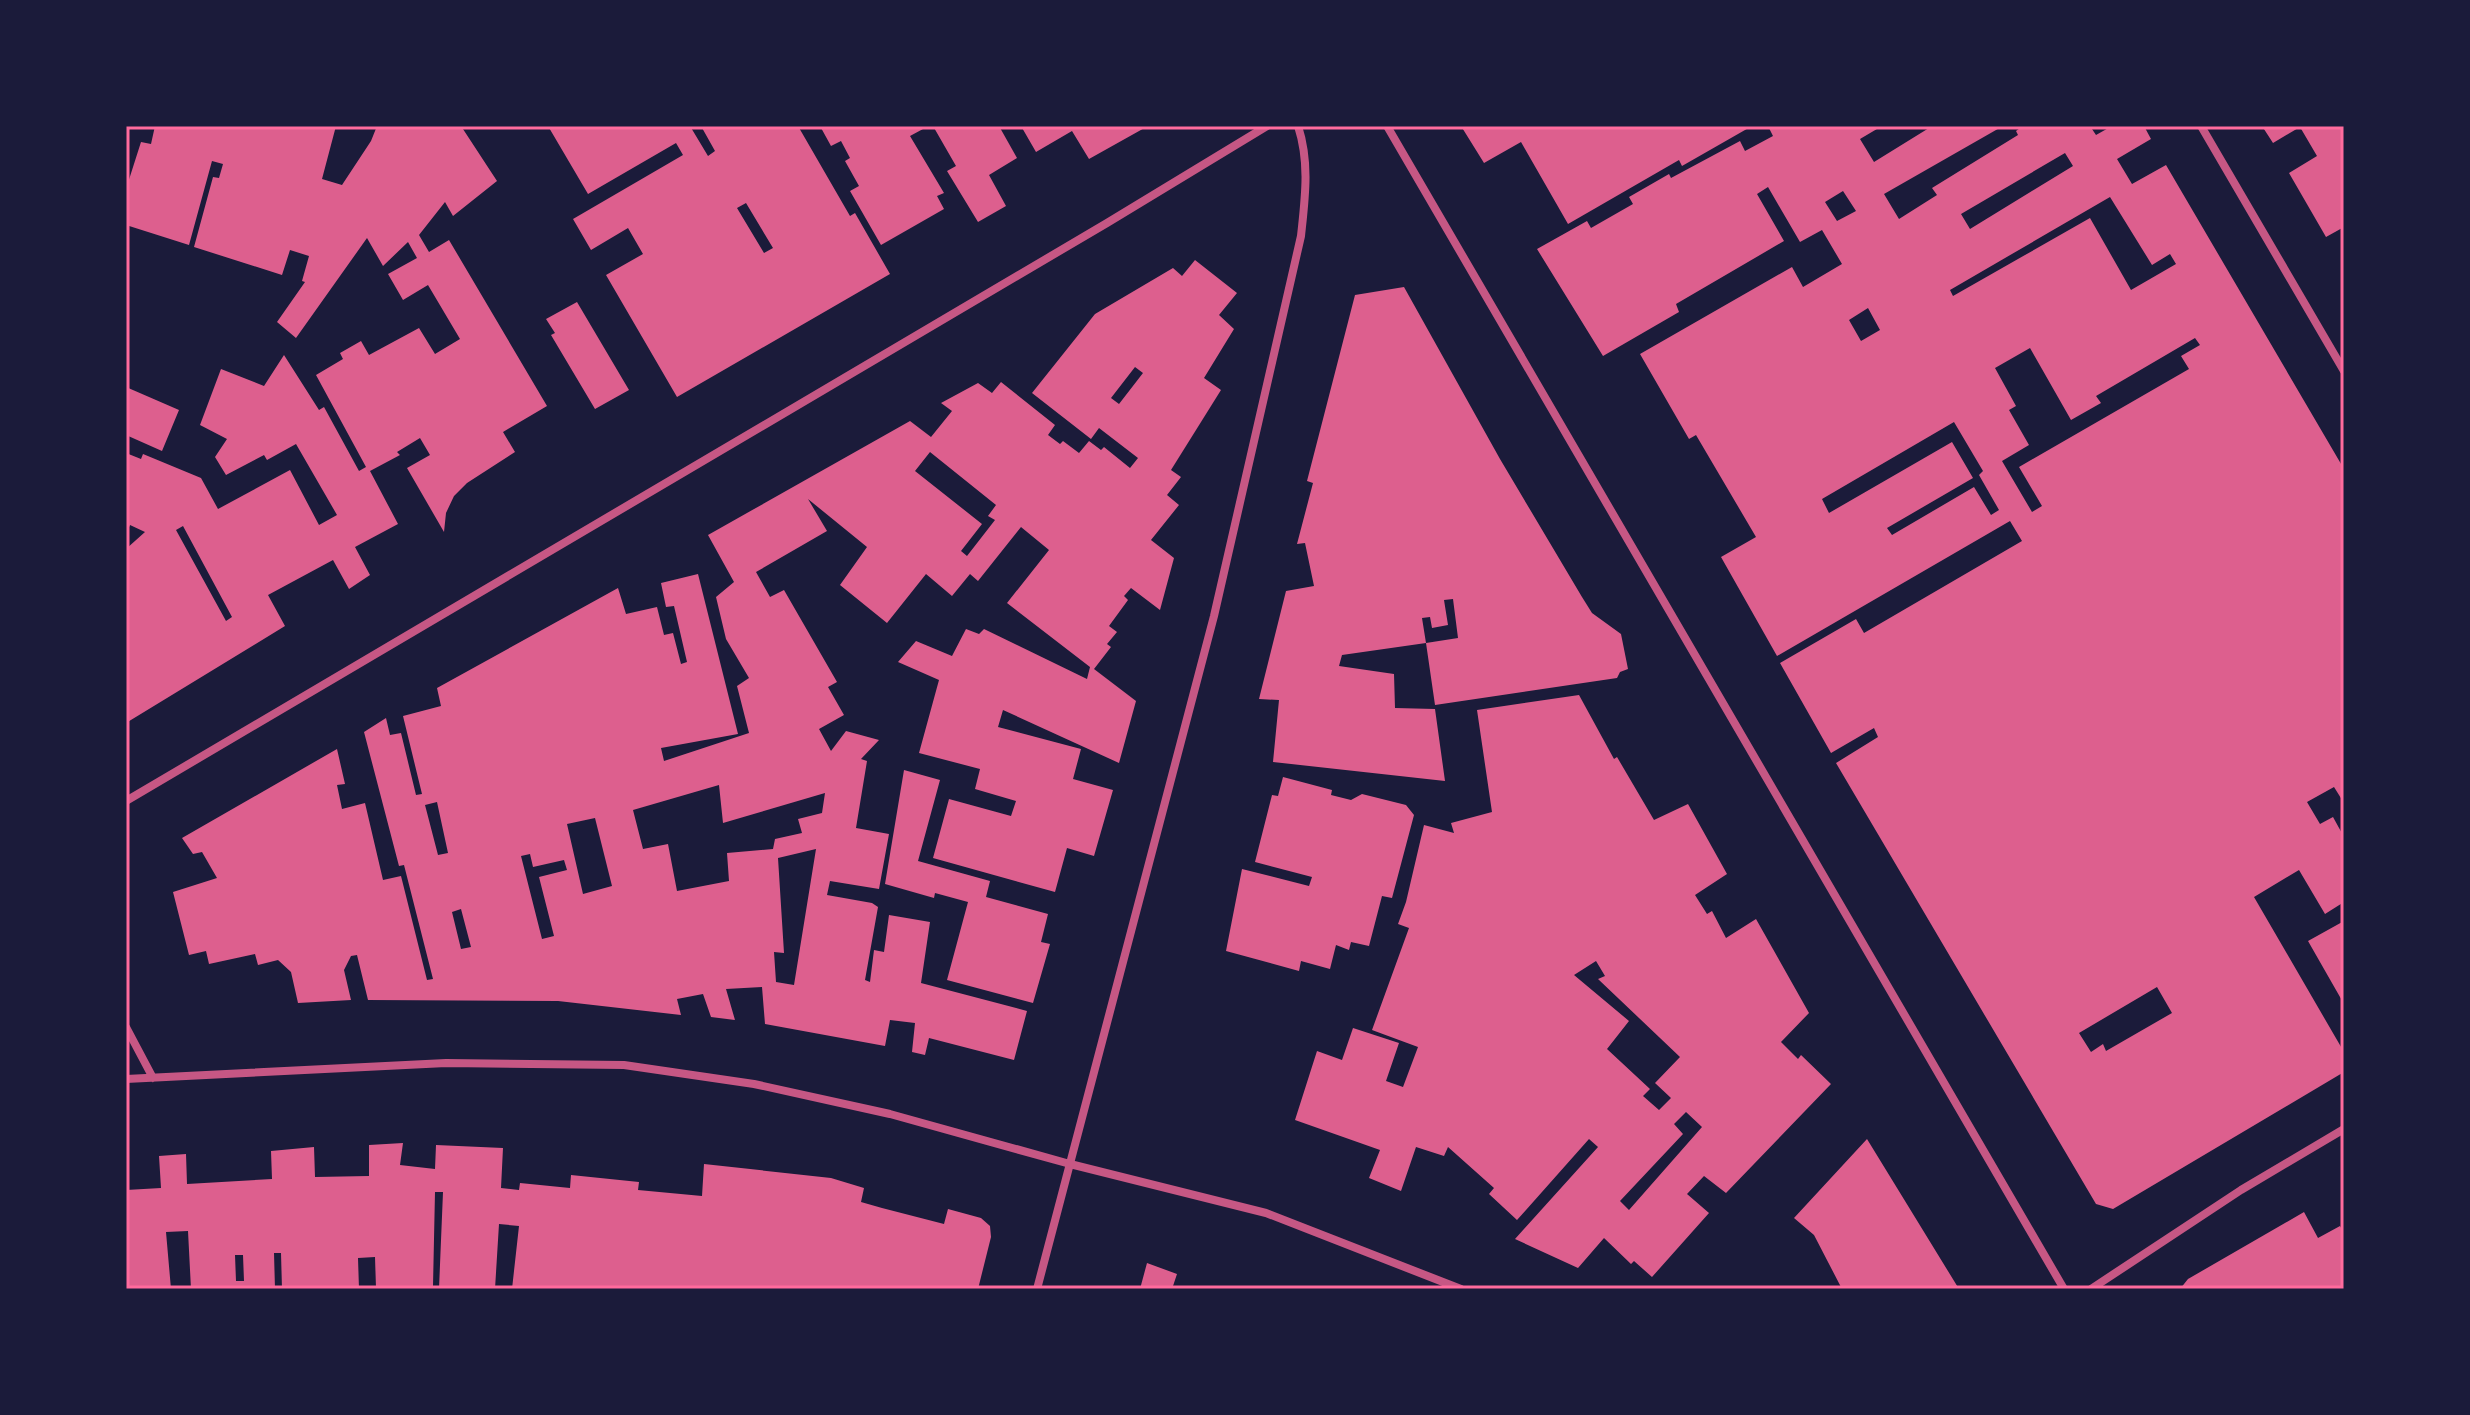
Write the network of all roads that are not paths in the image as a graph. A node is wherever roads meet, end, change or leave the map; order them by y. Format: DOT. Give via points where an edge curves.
graph roads {
  1 [pos="1267,126"];
  2 [pos="1298,126"];
  3 [pos="1387,126"];
  4 [pos="2201,126"];
  5 [pos="2344,371"];
  6 [pos="126,801"];
  7 [pos="126,1027"];
  8 [pos="153,1078"];
  9 [pos="126,1079"];
  10 [pos="2344,1129"];
  11 [pos="1070,1164"];
  12 [pos="1037,1289"];
  13 [pos="1461,1289"];
  14 [pos="2064,1289"];
  15 [pos="2091,1289"];
  1 -- 6 [label="street"];
  2 -- 11 [label="street" via="1307,181 1301,236 1214,616"];
  3 -- 14 [label="street"];
  4 -- 5 [label="street"];
  7 -- 8 [label="street"];
  8 -- 9 [label="street"];
  8 -- 11 [label="street" via="446,1063 624,1065 754,1084 890,1114"];
  10 -- 15 [label="street"];
  11 -- 12 [label="street"];
  11 -- 13 [label="street" via="1266,1213"];
}
